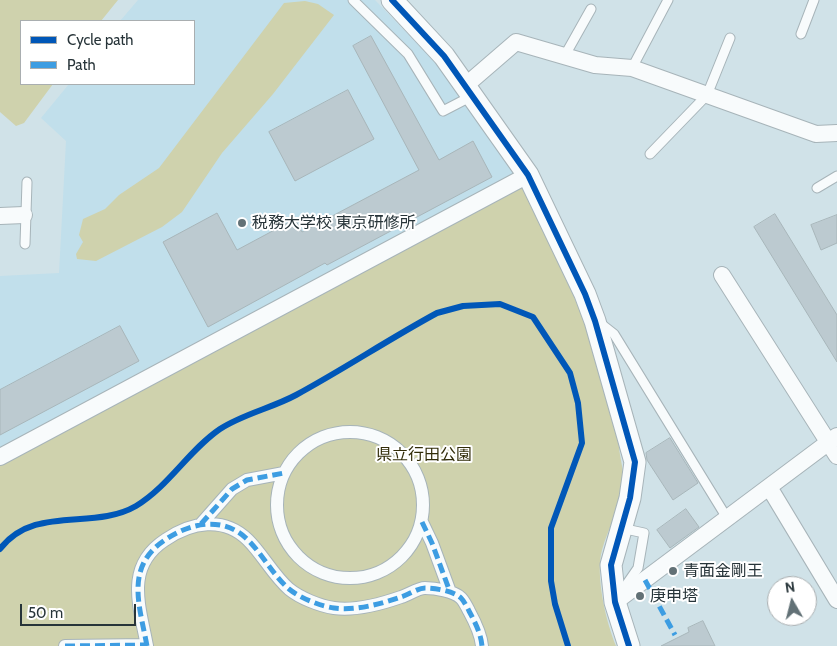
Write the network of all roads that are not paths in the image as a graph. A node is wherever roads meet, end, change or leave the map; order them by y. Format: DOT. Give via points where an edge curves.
graph roads {
  1 [pos="353,0"];
  2 [pos="392,0"];
  3 [pos="668,0"];
  4 [pos="814,0"];
  5 [pos="591,9"];
  6 [pos="801,34"];
  7 [pos="730,38"];
  8 [pos="564,57"];
  9 [pos="632,68"];
  10 [pos="469,91"];
  11 [pos="707,95"];
  12 [pos="837,133"];
  13 [pos="650,154"];
  14 [pos="528,175"];
  15 [pos="837,176"];
  16 [pos="27,182"];
  17 [pos="817,188"];
  18 [pos="24,215"];
  19 [pos="0,216"];
  20 [pos="25,244"];
  21 [pos="722,275"];
  22 [pos="595,321"];
  23 [pos="834,445"];
  24 [pos="0,457"];
  25 [pos="284,473"];
  26 [pos="769,487"];
  27 [pos="727,518"];
  28 [pos="422,522"];
  29 [pos="201,524"];
  30 [pos="450,592"];
  31 [pos="837,600"];
  32 [pos="614,602"];
  33 [pos="147,645"];
  34 [pos="65,646"];
  35 [pos="482,646"];
  36 [pos="629,646"];
  1 -- 10 [label="lane" via="408,54 443,111"];
  2 -- 10 [label="street" via="425,33"];
  3 -- 9 [label="lane"];
  4 -- 6 [label="lane"];
  5 -- 8 [label="lane"];
  7 -- 11 [label="lane"];
  8 -- 9 [label="street" via="595,65"];
  8 -- 10 [label="street" via="516,42"];
  9 -- 11 [label="street"];
  10 -- 14 [label="street"];
  11 -- 12 [label="street" via="816,134"];
  11 -- 13 [label="lane"];
  14 -- 22 [label="street"];
  14 -- 24 [label="street"];
  15 -- 17 [label="lane"];
  16 -- 18 [label="lane"];
  18 -- 19 [label="street"];
  18 -- 20 [label="lane"];
  21 -- 23 [label="street"];
  22 -- 27 [label="lane" via="614,334"];
  22 -- 32 [label="street" via="635,462 634,480 611,565"];
  23 -- 26 [label="street"];
  25 -- 28 [label="street" via="289,462 310,443 337,433 366,433 392,444 412,466 424,492"];
  25 -- 28 [label="street" via="277,489 277,518 286,545 307,566 333,577 361,578 389,568 409,549"];
  25 -- 29 [label="street" via="247,480 232,489"];
  26 -- 27 [label="street"];
  26 -- 31 [label="street"];
  27 -- 32 [label="street"];
  28 -- 30 [label="street"];
  29 -- 30 [label="street" via="214,523 231,528 247,539 290,590 314,603 335,609 366,607 424,588"];
  29 -- 33 [label="street" via="176,532 160,543 147,557 140,572 137,588 139,612"];
  30 -- 35 [label="street" via="461,598 476,624"];
  32 -- 36 [label="street"];
  33 -- 34 [label="street"];
}
